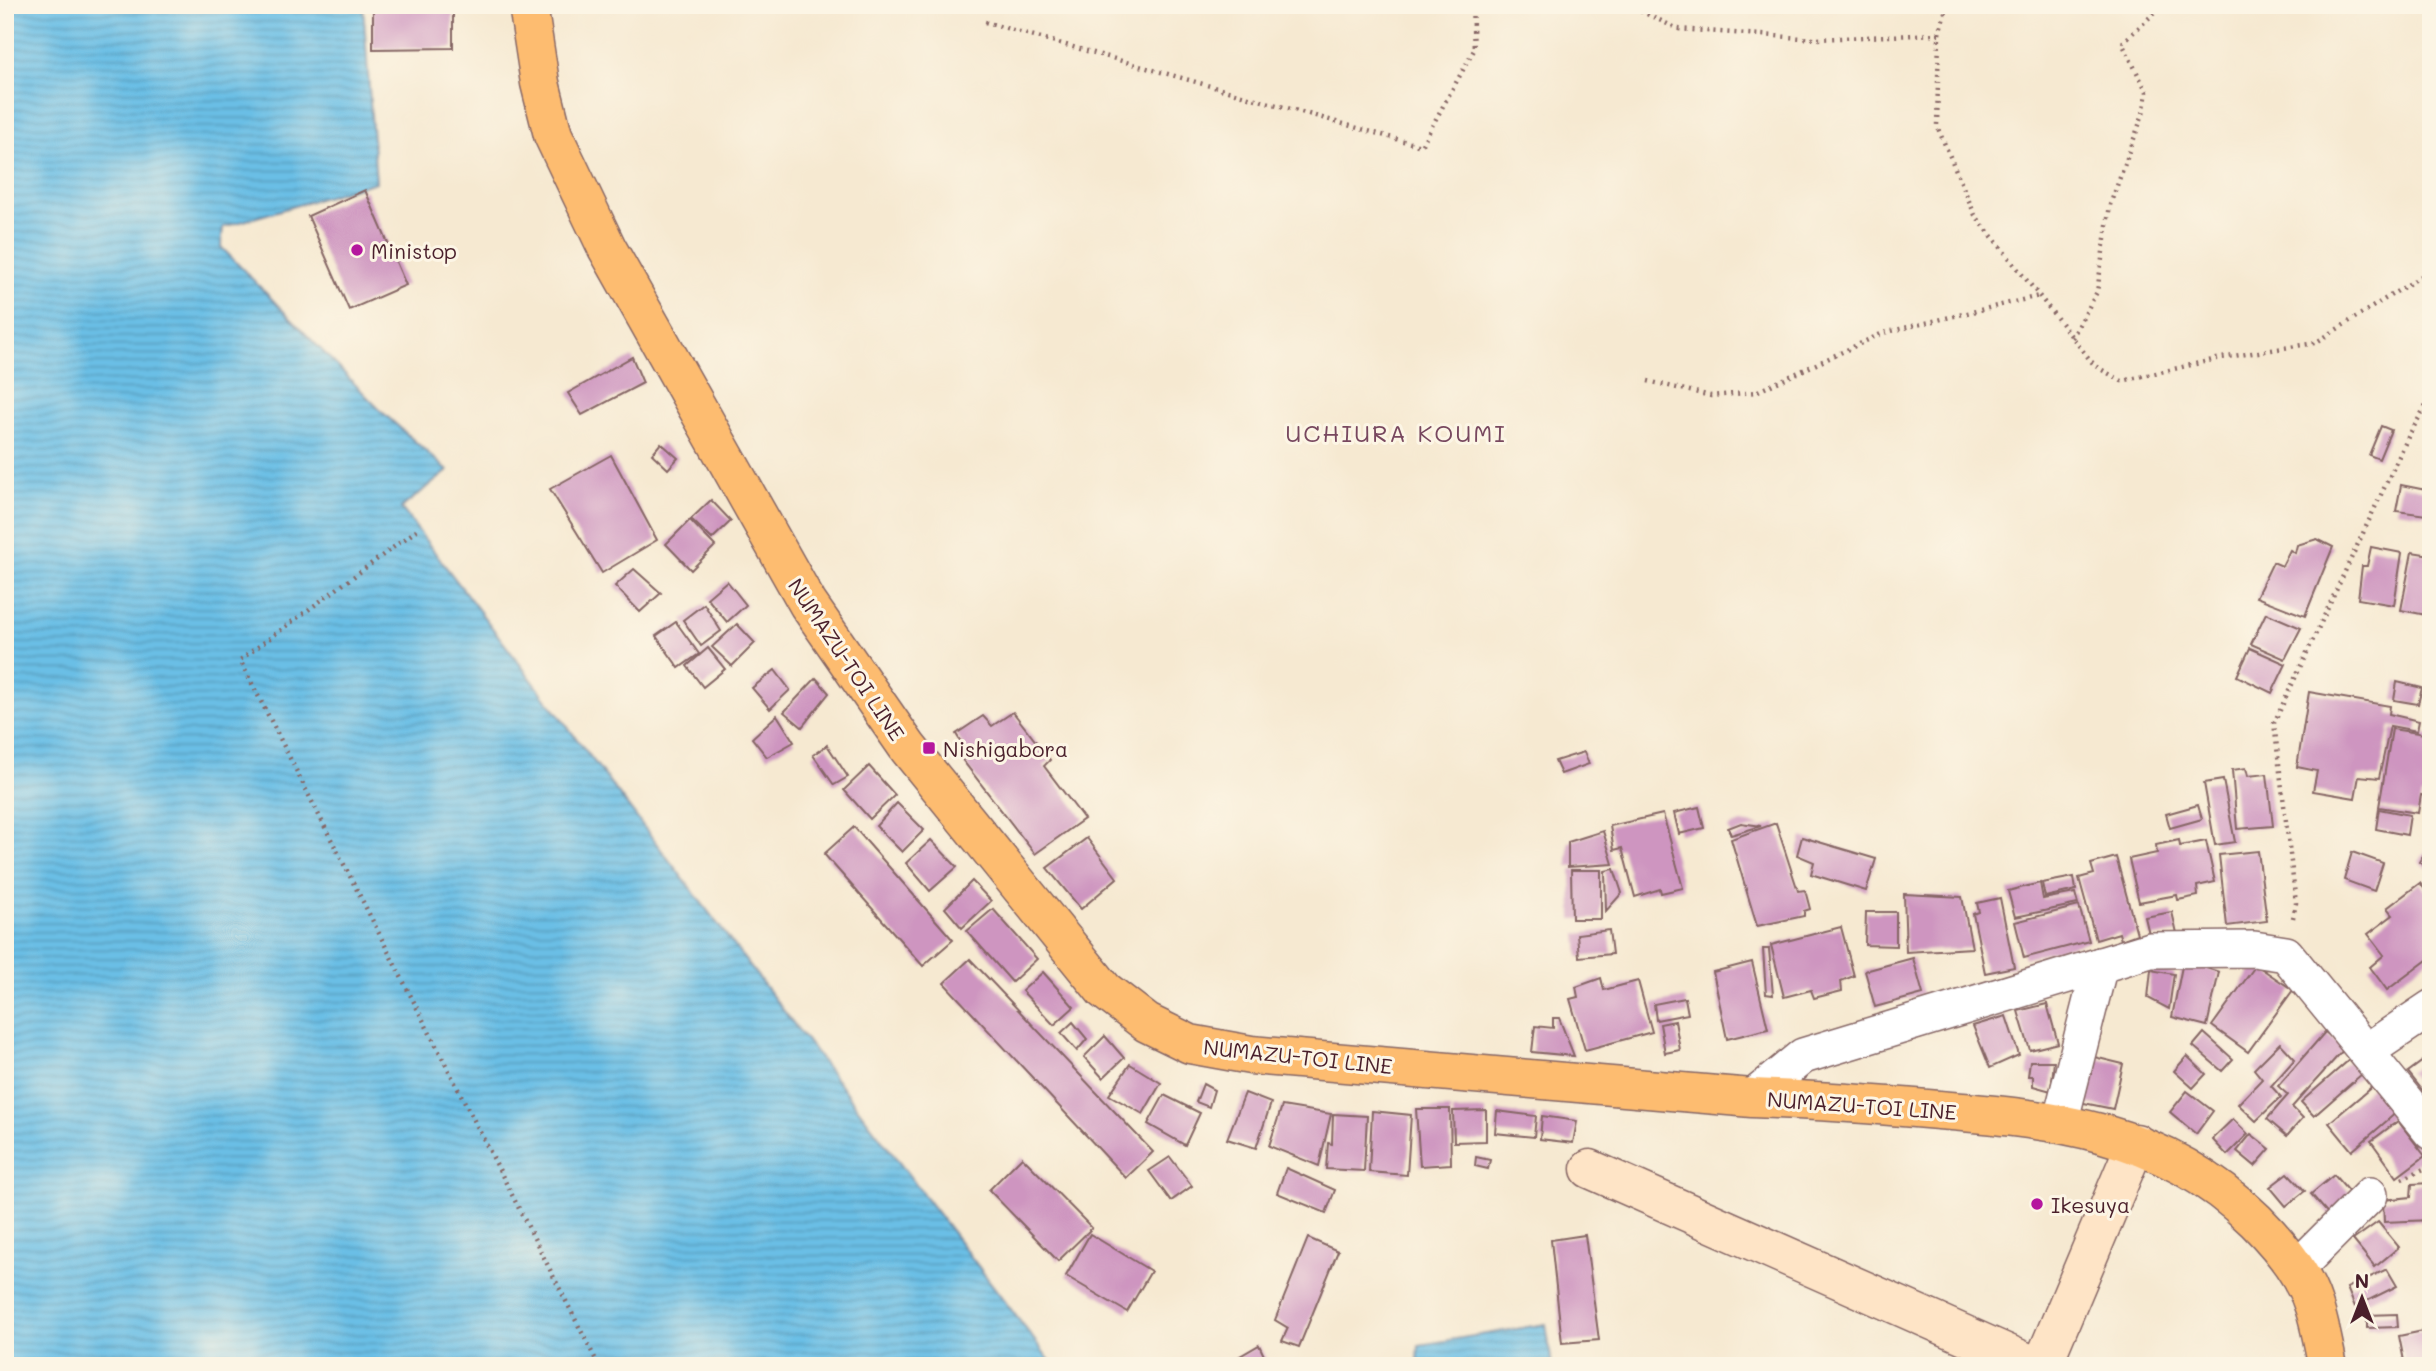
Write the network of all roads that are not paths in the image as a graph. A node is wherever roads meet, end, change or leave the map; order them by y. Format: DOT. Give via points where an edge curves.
graph roads {
  1 [pos="528,5"];
  2 [pos="2100,965"];
  3 [pos="2431,1008"];
  4 [pos="2367,1051"];
  5 [pos="1752,1098"];
  6 [pos="2060,1123"];
  7 [pos="2431,1132"];
  8 [pos="2136,1143"];
  9 [pos="1590,1169"];
  10 [pos="2370,1195"];
  11 [pos="2296,1269"];
  12 [pos="2035,1366"];
  13 [pos="2042,1366"];
  14 [pos="2328,1366"];
  1 -- 5 [label="main road, NUMAZU-TOI LINE" via="553,135 607,248 762,526 808,604 908,748 1104,990 1147,1023 1190,1044 1251,1055"];
  2 -- 4 [label="street" via="2150,950 2254,949 2286,954"];
  2 -- 5 [label="street" via="1803,1056"];
  2 -- 6 [label="street"];
  3 -- 4 [label="street"];
  4 -- 7 [label="street"];
  5 -- 6 [label="main road, NUMAZU-TOI LINE" via="1962,1111"];
  6 -- 8 [label="main road, NUMAZU-TOI LINE"];
  8 -- 11 [label="main road, NUMAZU-TOI LINE" via="2177,1162 2232,1198"];
  8 -- 13 [label="street"];
  9 -- 12 [label="street"];
  10 -- 11 [label="street"];
  11 -- 14 [label="main road, NUMAZU-TOI LINE" via="2313,1302"];
}
